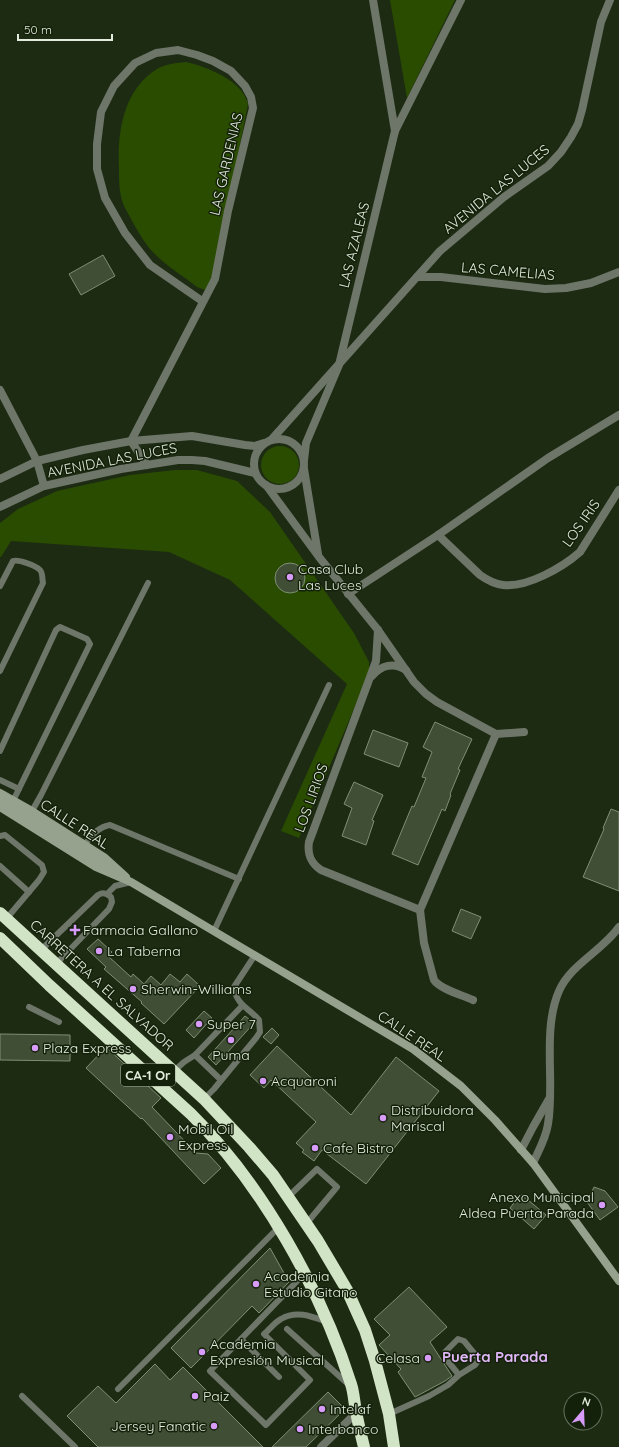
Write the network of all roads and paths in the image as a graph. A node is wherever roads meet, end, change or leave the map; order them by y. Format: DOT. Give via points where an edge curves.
graph roads {
  1 [pos="373,0"];
  2 [pos="462,0"];
  3 [pos="610,0"];
  4 [pos="395,131"];
  5 [pos="619,272"];
  6 [pos="417,277"];
  7 [pos="202,301"];
  8 [pos="339,365"];
  9 [pos="0,390"];
  10 [pos="619,415"];
  11 [pos="272,439"];
  12 [pos="131,441"];
  13 [pos="264,443"];
  14 [pos="304,460"];
  15 [pos="37,461"];
  16 [pos="147,465"];
  17 [pos="304,469"];
  18 [pos="255,472"];
  19 [pos="0,479"];
  20 [pos="266,485"];
  21 [pos="44,486"];
  22 [pos="619,490"];
  23 [pos="0,507"];
  24 [pos="438,535"];
  25 [pos="319,557"];
  26 [pos="148,583"];
  27 [pos="0,586"];
  28 [pos="348,594"];
  29 [pos="378,630"];
  30 [pos="0,671"];
  31 [pos="406,671"];
  32 [pos="369,680"];
  33 [pos="329,686"];
  34 [pos="524,732"];
  35 [pos="496,734"];
  36 [pos="0,751"];
  37 [pos="0,780"];
  38 [pos="19,788"];
  39 [pos="0,793"];
  40 [pos="0,799"];
  41 [pos="13,801"];
  42 [pos="0,807"];
  43 [pos="32,811"];
  44 [pos="0,836"];
  45 [pos="85,845"];
  46 [pos="0,866"];
  47 [pos="239,879"];
  48 [pos="131,882"];
  49 [pos="29,892"];
  50 [pos="107,894"];
  51 [pos="420,910"];
  52 [pos="5,916"];
  53 [pos="619,927"];
  54 [pos="214,931"];
  55 [pos="0,938"];
  56 [pos="5,946"];
  57 [pos="41,950"];
  58 [pos="255,954"];
  59 [pos="56,964"];
  60 [pos="473,1000"];
  61 [pos="242,1006"];
  62 [pos="29,1007"];
  63 [pos="59,1022"];
  64 [pos="195,1055"];
  65 [pos="174,1072"];
  66 [pos="221,1080"];
  67 [pos="204,1099"];
  68 [pos="550,1099"];
  69 [pos="521,1150"];
  70 [pos="533,1163"];
  71 [pos="288,1197"];
  72 [pos="306,1224"];
  73 [pos="278,1228"];
  74 [pos="304,1274"];
  75 [pos="618,1279"];
  76 [pos="327,1322"];
  77 [pos="255,1325"];
  78 [pos="287,1329"];
  79 [pos="264,1334"];
  80 [pos="241,1339"];
  81 [pos="459,1375"];
  82 [pos="279,1377"];
  83 [pos="351,1386"];
  84 [pos="118,1389"];
  85 [pos="22,1396"];
  86 [pos="356,1413"];
  87 [pos="389,1414"];
  88 [pos="75,1447"];
  89 [pos="321,1447"];
  90 [pos="364,1447"];
  91 [pos="394,1447"];
  1 -- 4 [label="street, LAS AZALEAS"];
  2 -- 4 [label="street, LAS AZALEAS"];
  3 -- 6 [label="street, AVENIDA LAS LUCES" via="601,22 578,124 561,152 548,166 467,227 440,251"];
  4 -- 8 [label="street, LAS AZALEAS"];
  5 -- 6 [label="street, LAS CAMELIAS" via="591,283 545,289 441,277"];
  6 -- 8 [label="street, AVENIDA LAS LUCES"];
  7 -- 7 [label="street, LAS GARDENIAS" via="215,279 252,102 245,86 231,71 214,61 178,50 156,53 135,63 114,86 101,112 97,169 106,198 125,233 150,265"];
  7 -- 12 [label="street, LAS GARDENIAS"];
  8 -- 11 [label="street, AVENIDA LAS LUCES"];
  8 -- 14 [label="street, AVENIDA LAS LUCES" via="306,443"];
  9 -- 15 [label="street"];
  10 -- 24 [label="street" via="548,458"];
  11 -- 13 [label="street"];
  11 -- 14 [label="street" via="289,440 299,448"];
  12 -- 13 [label="street, AVENIDA LAS LUCES" via="192,436 255,446"];
  12 -- 15 [label="street, AVENIDA LAS LUCES"];
  12 -- 16 [label="street"];
  13 -- 18 [label="street" via="255,456"];
  14 -- 17 [label="street"];
  15 -- 19 [label="street, AVENIDA LAS LUCES"];
  15 -- 21 [label="street"];
  16 -- 18 [label="street, AVENIDA LAS LUCES" via="192,460"];
  16 -- 21 [label="street, AVENIDA LAS LUCES"];
  17 -- 20 [label="street" via="296,483 289,487 281,489"];
  17 -- 25 [label="street"];
  18 -- 20 [label="street"];
  20 -- 25 [label="street"];
  21 -- 23 [label="street, AVENIDA LAS LUCES"];
  22 -- 24 [label="street, LOS IRIS" via="580,552 552,571 524,583 504,585 486,579"];
  24 -- 28 [label="street"];
  25 -- 28 [label="street"];
  26 -- 43 [label="lane"];
  27 -- 30 [label="lane" via="13,561 18,560 34,567 42,574 42,583"];
  28 -- 29 [label="street"];
  29 -- 31 [label="street"];
  29 -- 32 [label="street, LOS LIRIOS" via="376,661"];
  31 -- 32 [label="street" via="398,666 387,666"];
  31 -- 35 [label="street" via="426,694 437,702"];
  32 -- 51 [label="street, LOS LIRIOS" via="308,850 314,866"];
  33 -- 47 [label="lane"];
  34 -- 35 [label="street"];
  35 -- 51 [label="street"];
  36 -- 38 [label="lane" via="56,630 60,627 87,639 90,644"];
  37 -- 38 [label="lane"];
  38 -- 41 [label="lane"];
  39 -- 41 [label="main road, CALLE REAL"];
  40 -- 48 [label="main road"];
  41 -- 43 [label="main road, CALLE REAL"];
  42 -- 48 [label="main road, CALLE REAL" via="96,867"];
  43 -- 45 [label="main road, CALLE REAL"];
  44 -- 49 [label="lane" via="5,835 42,865 44,872"];
  45 -- 47 [label="lane" via="90,836 103,826 110,825"];
  45 -- 48 [label="main road, CALLE REAL" via="104,857"];
  46 -- 49 [label="lane"];
  47 -- 54 [label="lane"];
  48 -- 50 [label="lane" via="115,886"];
  48 -- 54 [label="main road, CALLE REAL"];
  49 -- 52 [label="lane"];
  50 -- 57 [label="lane" via="102,892 98,895"];
  50 -- 59 [label="lane" via="112,902 108,909"];
  51 -- 60 [label="street" via="423,937 434,980 442,987"];
  52 -- 57 [label="highway, CARRETERA A EL SALVADOR / CA-1 Or"];
  53 -- 68 [label="street" via="613,936 576,968 559,991 550,1042"];
  54 -- 58 [label="main road, CALLE REAL"];
  55 -- 56 [label="highway, CA-1 Or"];
  56 -- 73 [label="highway, CA-1 Or" via="207,1130 233,1161"];
  57 -- 59 [label="highway, CARRETERA A EL SALVADOR / CA-1 Or"];
  58 -- 61 [label="lane" via="234,987 234,993"];
  58 -- 69 [label="main road, CALLE REAL" via="413,1049 461,1086"];
  59 -- 65 [label="highway, CARRETERA A EL SALVADOR / CA-1 Or"];
  61 -- 64 [label="lane"];
  61 -- 66 [label="lane" via="259,1020 260,1032"];
  62 -- 63 [label="lane"];
  64 -- 65 [label="lane"];
  64 -- 66 [label="lane"];
  65 -- 67 [label="highway, CARRETERA A EL SALVADOR / CA-1 Or"];
  66 -- 67 [label="lane"];
  67 -- 71 [label="highway, CARRETERA A EL SALVADOR / CA-1 Or" via="249,1147"];
  68 -- 69 [label="street"];
  68 -- 70 [label="street" via="550,1115 545,1138"];
  69 -- 70 [label="main road, CALLE REAL"];
  70 -- 75 [label="main road, CALLE REAL"];
  71 -- 72 [label="highway, CARRETERA A EL SALVADOR / CA-1 Or"];
  71 -- 72 [label="lane" via="317,1169 337,1187"];
  72 -- 87 [label="highway, CARRETERA A EL SALVADOR / CA-1 Or" via="347,1290 375,1361"];
  73 -- 74 [label="highway, CA-1 Or"];
  73 -- 84 [label="lane"];
  74 -- 76 [label="highway, CA-1 Or"];
  74 -- 77 [label="lane"];
  76 -- 79 [label="lane" via="295,1314 280,1319"];
  76 -- 83 [label="highway, CA-1 Or"];
  77 -- 79 [label="lane"];
  77 -- 80 [label="lane"];
  78 -- 83 [label="lane"];
  79 -- 80 [label="lane" via="310,1380 266,1425 210,1371"];
  80 -- 82 [label="lane"];
  81 -- 81 [label="lane" via="475,1365 478,1358 464,1341 458,1339 445,1352 446,1359"];
  81 -- 87 [label="lane" via="429,1396"];
  83 -- 86 [label="highway, CA-1 Or"];
  85 -- 88 [label="lane"];
  86 -- 89 [label="street"];
  86 -- 90 [label="highway, CA-1 Or"];
  87 -- 91 [label="highway, CARRETERA A EL SALVADOR / CA-1 Or"];
}
